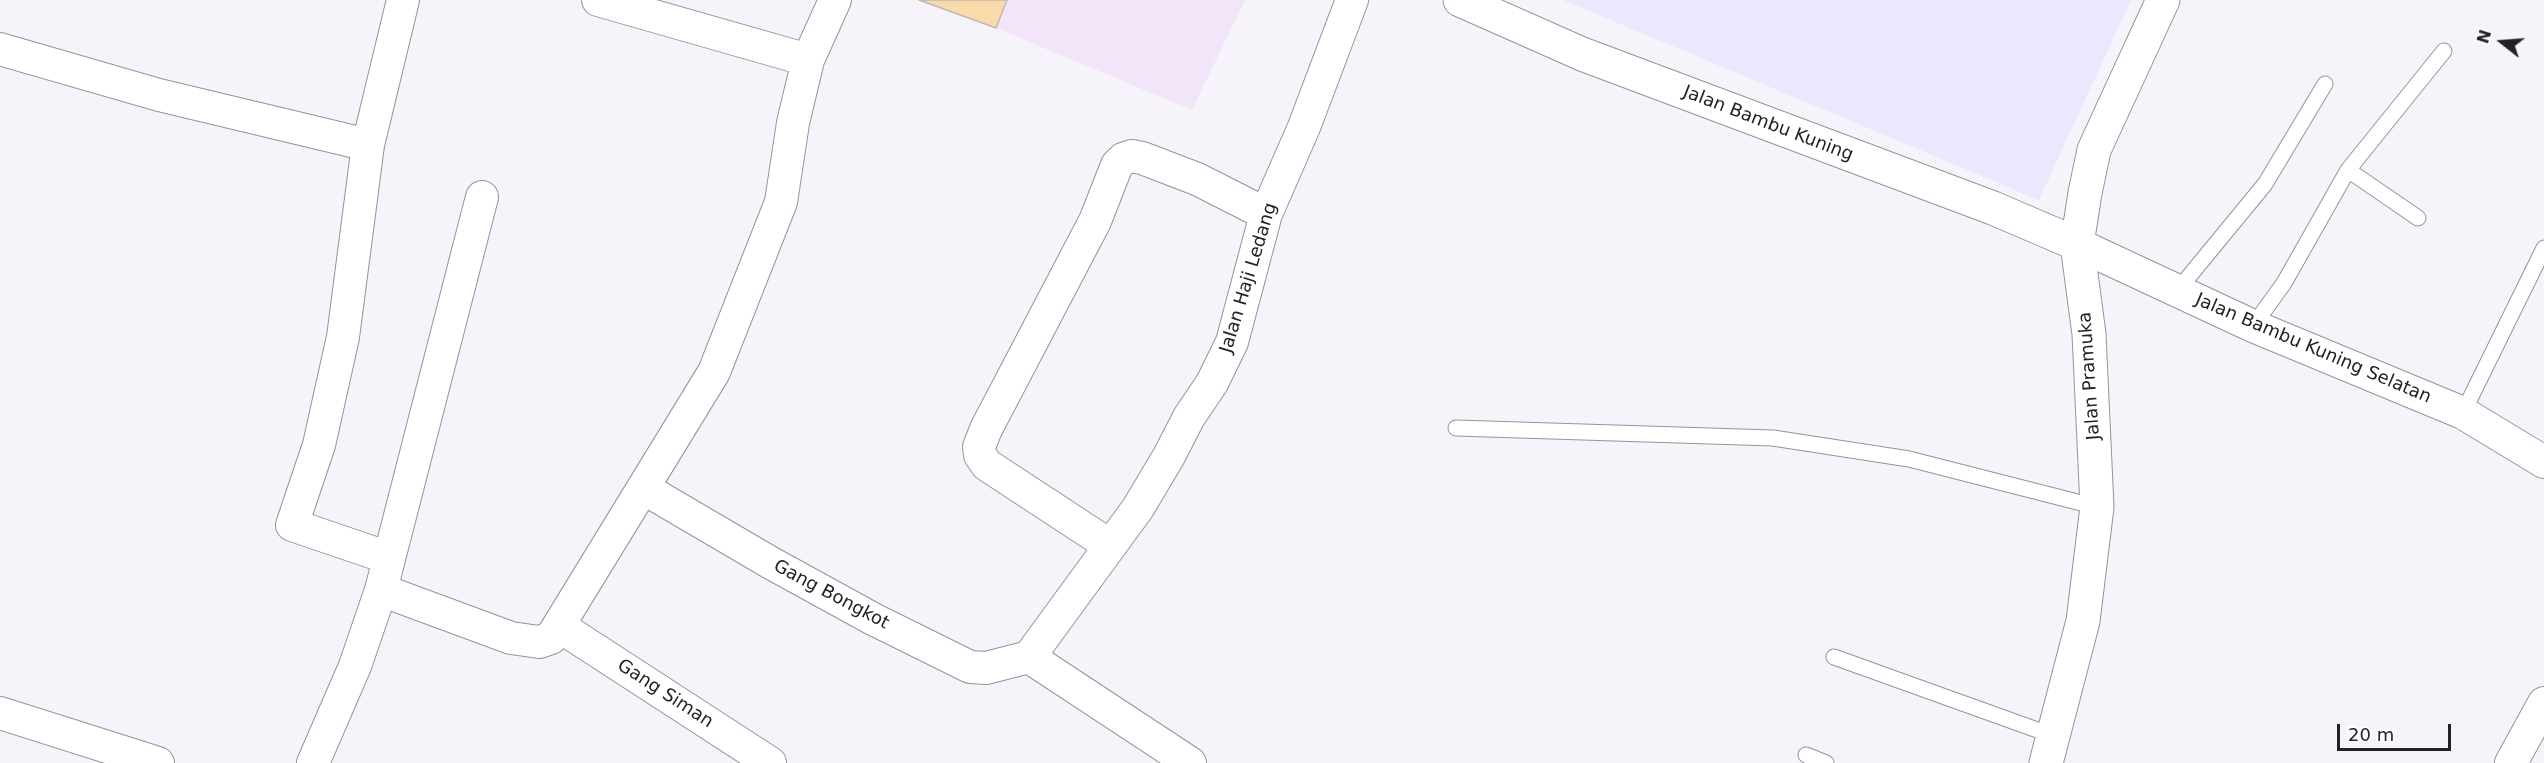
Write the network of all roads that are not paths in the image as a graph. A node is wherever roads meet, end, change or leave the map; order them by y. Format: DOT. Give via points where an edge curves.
graph roads {
  1 [pos="403,0"];
  2 [pos="598,0"];
  3 [pos="835,0"];
  4 [pos="1352,0"];
  5 [pos="1460,0"];
  6 [pos="2163,0"];
  7 [pos="0,49"];
  8 [pos="2445,51"];
  9 [pos="808,60"];
  10 [pos="2325,84"];
  11 [pos="368,146"];
  12 [pos="2348,170"];
  13 [pos="482,197"];
  14 [pos="1266,214"];
  15 [pos="2418,218"];
  16 [pos="2078,244"];
  17 [pos="2544,248"];
  18 [pos="2177,291"];
  19 [pos="2253,326"];
  20 [pos="2463,413"];
  21 [pos="1456,428"];
  22 [pos="2544,462"];
  23 [pos="643,488"];
  24 [pos="2097,507"];
  25 [pos="1109,545"];
  26 [pos="389,558"];
  27 [pos="381,590"];
  28 [pos="559,626"];
  29 [pos="1029,657"];
  30 [pos="1834,657"];
  31 [pos="2544,703"];
  32 [pos="0,713"];
  33 [pos="2050,749"];
  34 [pos="1806,754"];
  35 [pos="1179,760"];
  36 [pos="158,763"];
  37 [pos="313,763"];
  38 [pos="770,763"];
  39 [pos="1826,763"];
  40 [pos="2511,763"];
  1 -- 11 [label="street"];
  2 -- 9 [label="street"];
  3 -- 9 [label="street"];
  4 -- 14 [label="street, Jalan Haji Ledang"];
  5 -- 16 [label="street, Jalan Bambu Kuning" via="1582,54 1993,208"];
  6 -- 16 [label="street, Jalan Pramuka" via="2094,150"];
  7 -- 11 [label="street" via="159,95"];
  8 -- 12 [label="lane"];
  9 -- 23 [label="street" via="781,202 714,372"];
  10 -- 18 [label="lane" via="2265,184"];
  11 -- 26 [label="street" via="343,337 319,445 292,525"];
  12 -- 15 [label="lane"];
  12 -- 19 [label="lane" via="2284,283"];
  13 -- 26 [label="street"];
  14 -- 25 [label="street, Jalan Haji Ledang" via="1232,342 1138,508"];
  14 -- 25 [label="street" via="1197,179 1142,158 1123,159 1095,221 986,429 979,447 987,465"];
  16 -- 18 [label="street, Jalan Bambu Kuning Selatan"];
  16 -- 24 [label="street, Jalan Pramuka" via="2089,334"];
  17 -- 20 [label="lane"];
  18 -- 19 [label="street, Jalan Bambu Kuning Selatan"];
  19 -- 20 [label="street, Jalan Bambu Kuning Selatan"];
  20 -- 22 [label="street, Jalan Bambu Kuning Selatan"];
  21 -- 24 [label="lane" via="1773,438 1909,459"];
  23 -- 28 [label="street"];
  23 -- 29 [label="street, Gang Bongkot" via="771,563 951,658 986,668"];
  24 -- 33 [label="street, Jalan Pramuka" via="2083,621"];
  25 -- 29 [label="street, Jalan Haji Ledang"];
  26 -- 27 [label="street"];
  27 -- 28 [label="street" via="511,638 539,642 551,638"];
  27 -- 37 [label="street" via="355,666"];
  28 -- 38 [label="street, Gang Siman"];
  29 -- 35 [label="street"];
  30 -- 33 [label="lane"];
  31 -- 40 [label="street"];
  32 -- 36 [label="street"];
  34 -- 39 [label="lane"];
}
